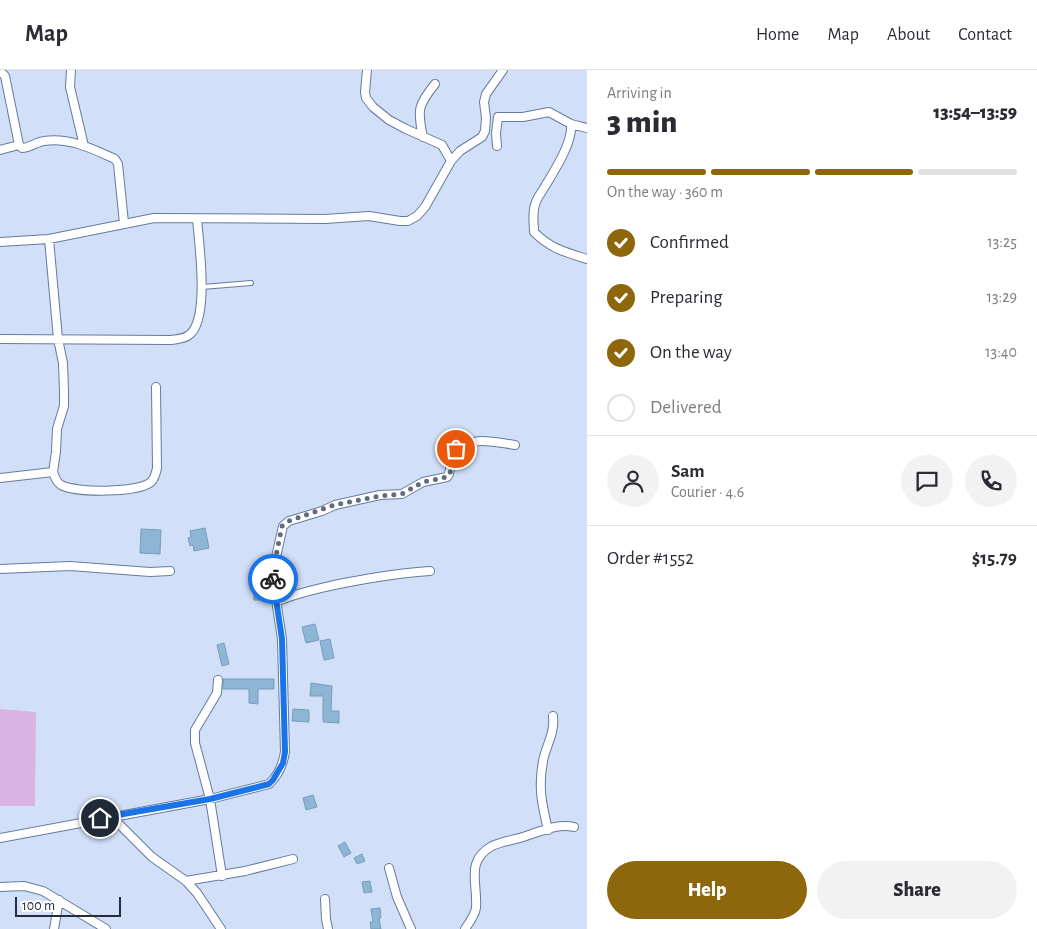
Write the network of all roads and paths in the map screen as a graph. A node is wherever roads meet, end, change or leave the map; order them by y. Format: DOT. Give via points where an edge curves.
graph roads {
  1 [pos="71,70"];
  2 [pos="367,70"];
  3 [pos="503,70"];
  4 [pos="0,71"];
  5 [pos="435,84"];
  6 [pos="571,124"];
  7 [pos="587,128"];
  8 [pos="423,137"];
  9 [pos="20,145"];
  10 [pos="84,146"];
  11 [pos="497,146"];
  12 [pos="0,150"];
  13 [pos="451,160"];
  14 [pos="197,219"];
  15 [pos="124,223"];
  16 [pos="49,239"];
  17 [pos="0,242"];
  18 [pos="587,259"];
  19 [pos="251,283"];
  20 [pos="202,287"];
  21 [pos="0,339"];
  22 [pos="58,339"];
  23 [pos="156,387"];
  24 [pos="515,445"];
  25 [pos="53,472"];
  26 [pos="0,478"];
  27 [pos="0,569"];
  28 [pos="170,571"];
  29 [pos="430,571"];
  30 [pos="276,602"];
  31 [pos="218,680"];
  32 [pos="553,716"];
  33 [pos="210,799"];
  34 [pos="111,816"];
  35 [pos="574,828"];
  36 [pos="548,830"];
  37 [pos="0,838"];
  38 [pos="293,859"];
  39 [pos="389,868"];
  40 [pos="222,876"];
  41 [pos="186,881"];
  42 [pos="0,886"];
  43 [pos="325,899"];
  44 [pos="58,900"];
  45 [pos="54,929"];
  46 [pos="106,929"];
  47 [pos="221,929"];
  48 [pos="328,929"];
  49 [pos="411,929"];
  50 [pos="465,929"];
  1 -- 10 [label="street" via="70,86"];
  2 -- 8 [label="street" via="365,92 373,107 389,120"];
  3 -- 13 [label="street" via="486,94 485,132"];
  4 -- 9 [label="street" via="5,76"];
  5 -- 8 [label="street" via="422,100 420,108"];
  6 -- 7 [label="street"];
  6 -- 11 [label="street" via="549,112 498,117"];
  6 -- 18 [label="street" via="572,131 560,160 535,203 534,232 546,244"];
  8 -- 13 [label="street" via="442,145"];
  9 -- 10 [label="street" via="26,148 50,141 74,142"];
  9 -- 12 [label="street"];
  10 -- 15 [label="street" via="115,159 118,164"];
  13 -- 14 [label="street" via="425,207 408,221 369,216"];
  14 -- 15 [label="street" via="154,218"];
  14 -- 20 [label="street"];
  15 -- 16 [label="street"];
  16 -- 17 [label="street"];
  16 -- 22 [label="street"];
  19 -- 20 [label="lane"];
  20 -- 22 [label="street" via="199,322 190,334 182,338"];
  21 -- 22 [label="street"];
  22 -- 25 [label="street" via="63,363 64,406 57,429"];
  23 -- 25 [label="street" via="157,468 150,482 114,490 75,488 58,483"];
  24 -- 30 [label="street" via="471,441 453,452 447,477 423,482 402,494 334,505 289,521 282,526 274,566"];
  25 -- 26 [label="street"];
  27 -- 28 [label="street" via="70,566"];
  29 -- 30 [label="street" via="380,576 293,594"];
  30 -- 33 [label="street" via="284,672 283,763 269,784"];
  31 -- 33 [label="street" via="217,693 195,730 197,756"];
  32 -- 36 [label="street" via="553,734 543,759 540,781"];
  33 -- 34 [label="street"];
  33 -- 40 [label="street"];
  34 -- 37 [label="street"];
  34 -- 41 [label="street" via="152,857"];
  35 -- 36 [label="street" via="554,827"];
  36 -- 50 [label="street" via="494,845 483,852 474,869 475,911"];
  38 -- 40 [label="street"];
  39 -- 49 [label="street"];
  40 -- 41 [label="street"];
  41 -- 47 [label="street"];
  42 -- 44 [label="street" via="24,886 43,891"];
  43 -- 48 [label="street"];
  44 -- 45 [label="street"];
  44 -- 46 [label="street"];
}
